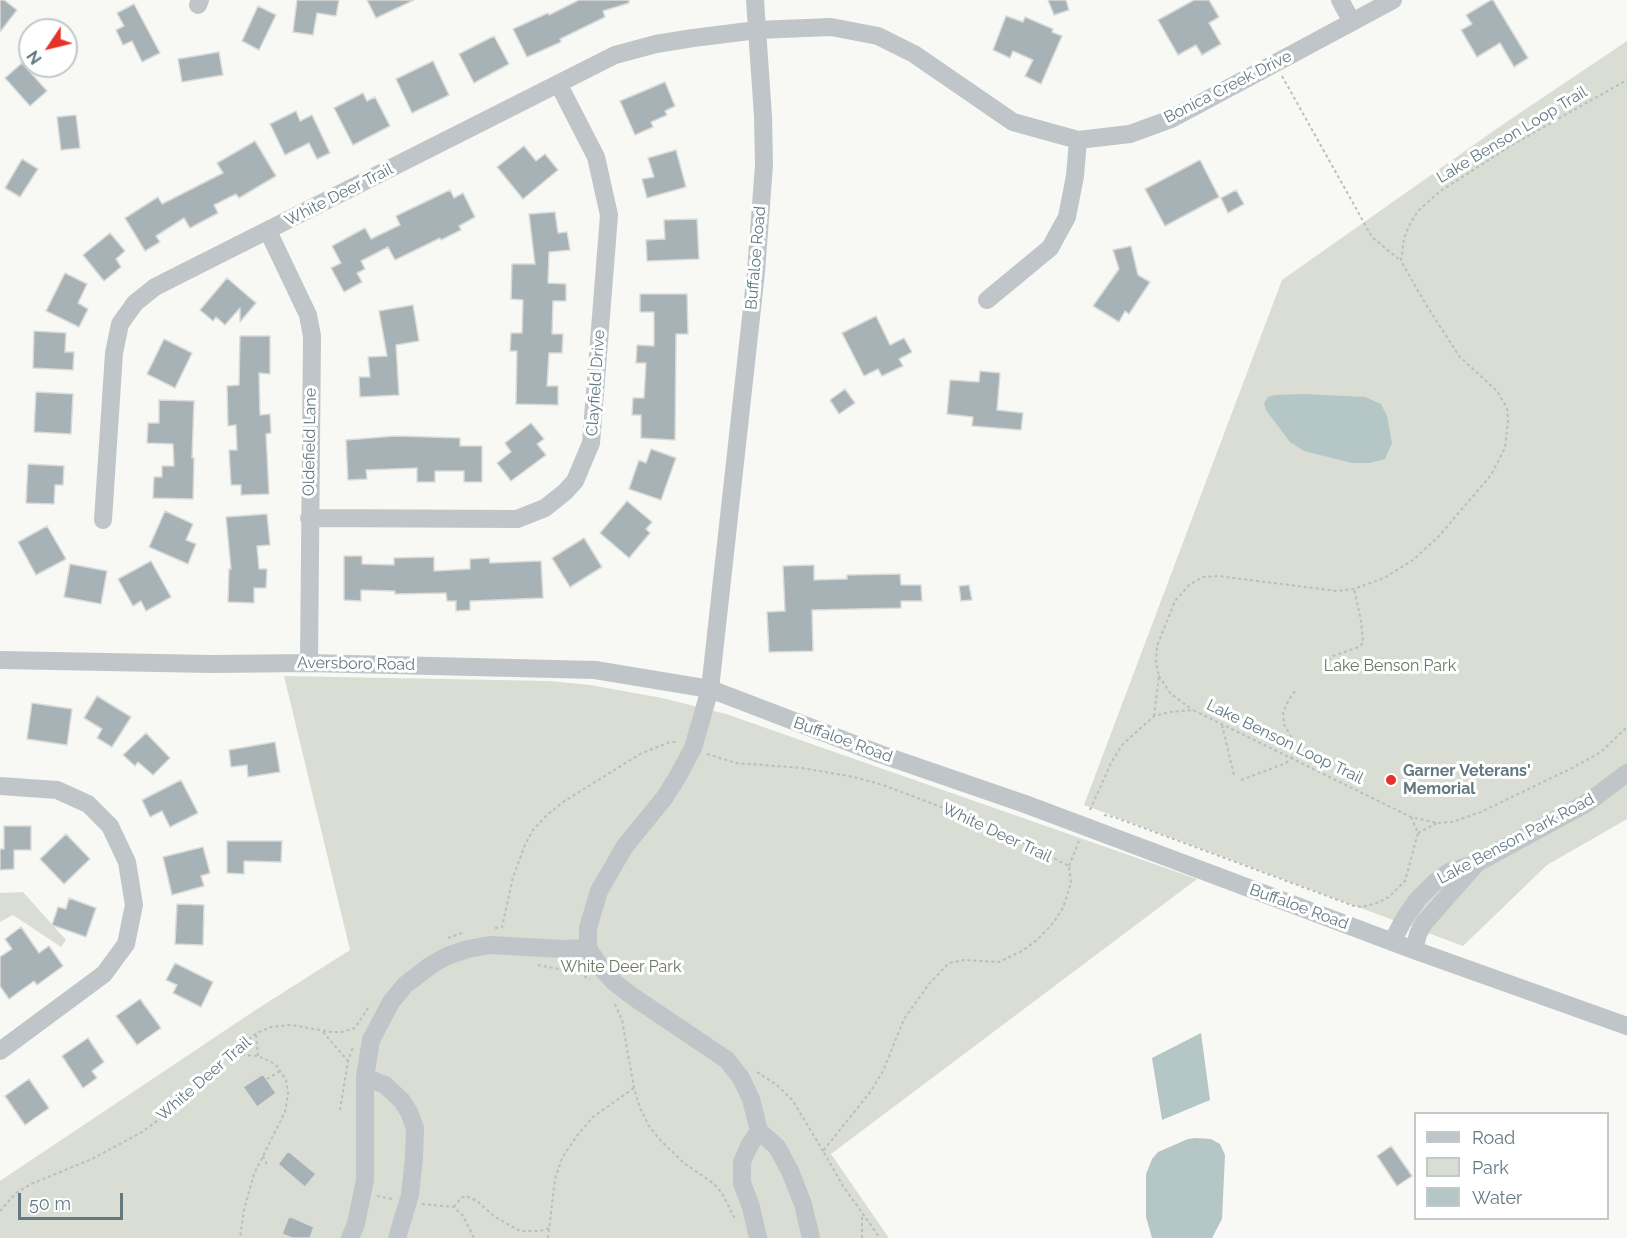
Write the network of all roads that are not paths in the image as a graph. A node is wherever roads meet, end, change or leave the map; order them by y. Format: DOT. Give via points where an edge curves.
graph roads {
  1 [pos="754,0"];
  2 [pos="1340,0"];
  3 [pos="1392,0"];
  4 [pos="1352,22"];
  5 [pos="757,30"];
  6 [pos="559,85"];
  7 [pos="1078,140"];
  8 [pos="268,231"];
  9 [pos="987,300"];
  10 [pos="309,518"];
  11 [pos="102,520"];
  12 [pos="0,660"];
  13 [pos="309,663"];
  14 [pos="710,689"];
  15 [pos="1627,773"];
  16 [pos="0,786"];
  17 [pos="1477,863"];
  18 [pos="1392,942"];
  19 [pos="588,948"];
  20 [pos="1414,950"];
  21 [pos="1627,1026"];
  22 [pos="0,1051"];
  23 [pos="365,1077"];
  24 [pos="759,1131"];
  25 [pos="350,1238"];
  26 [pos="397,1238"];
  27 [pos="758,1238"];
  28 [pos="811,1238"];
  1 -- 5 [label="street, Buffaloe Road"];
  2 -- 4 [label="street"];
  3 -- 4 [label="street, Bonica Creek Drive"];
  4 -- 7 [label="street, Bonica Creek Drive" via="1171,119 1130,134"];
  5 -- 6 [label="street, White Deer Trail" via="656,44 615,55"];
  5 -- 7 [label="street, Bonica Creek Drive" via="831,27 878,36 914,54 1013,122"];
  5 -- 14 [label="street, Buffaloe Road" via="764,165 756,272"];
  6 -- 8 [label="street, White Deer Trail"];
  6 -- 10 [label="street, Clayfield Drive" via="596,157 609,215 591,443 575,481 545,508 517,519"];
  7 -- 9 [label="street" via="1075,176 1062,227 1050,248"];
  8 -- 10 [label="street, Oldefield Lane" via="308,315 312,336"];
  8 -- 11 [label="street, White Deer Trail" via="155,287 135,303 120,324 114,353"];
  10 -- 13 [label="street, Oldefield Lane"];
  12 -- 13 [label="street, Aversboro Road"];
  13 -- 14 [label="street, Aversboro Road" via="595,670"];
  14 -- 18 [label="street, Buffaloe Road"];
  14 -- 19 [label="street" via="693,748 678,776 625,846 598,891 588,928"];
  15 -- 17 [label="street, Lake Benson Park Road" via="1587,802"];
  16 -- 22 [label="street" via="57,790 88,804 110,826 127,862 134,905 126,944 104,974"];
  17 -- 18 [label="street, Lake Benson Park Road" via="1449,872 1434,883 1418,899"];
  17 -- 20 [label="street" via="1424,923"];
  18 -- 20 [label="street, Buffaloe Road"];
  19 -- 23 [label="street" via="490,945 447,956 431,965 405,985 379,1024"];
  19 -- 24 [label="street" via="614,982 727,1060 751,1099"];
  20 -- 21 [label="street, Buffaloe Road"];
  23 -- 25 [label="street" via="365,1180"];
  23 -- 26 [label="street" via="384,1085 402,1101 415,1128 410,1195"];
  24 -- 27 [label="street" via="742,1162 742,1183"];
  24 -- 28 [label="street" via="777,1147 790,1170"];
}
